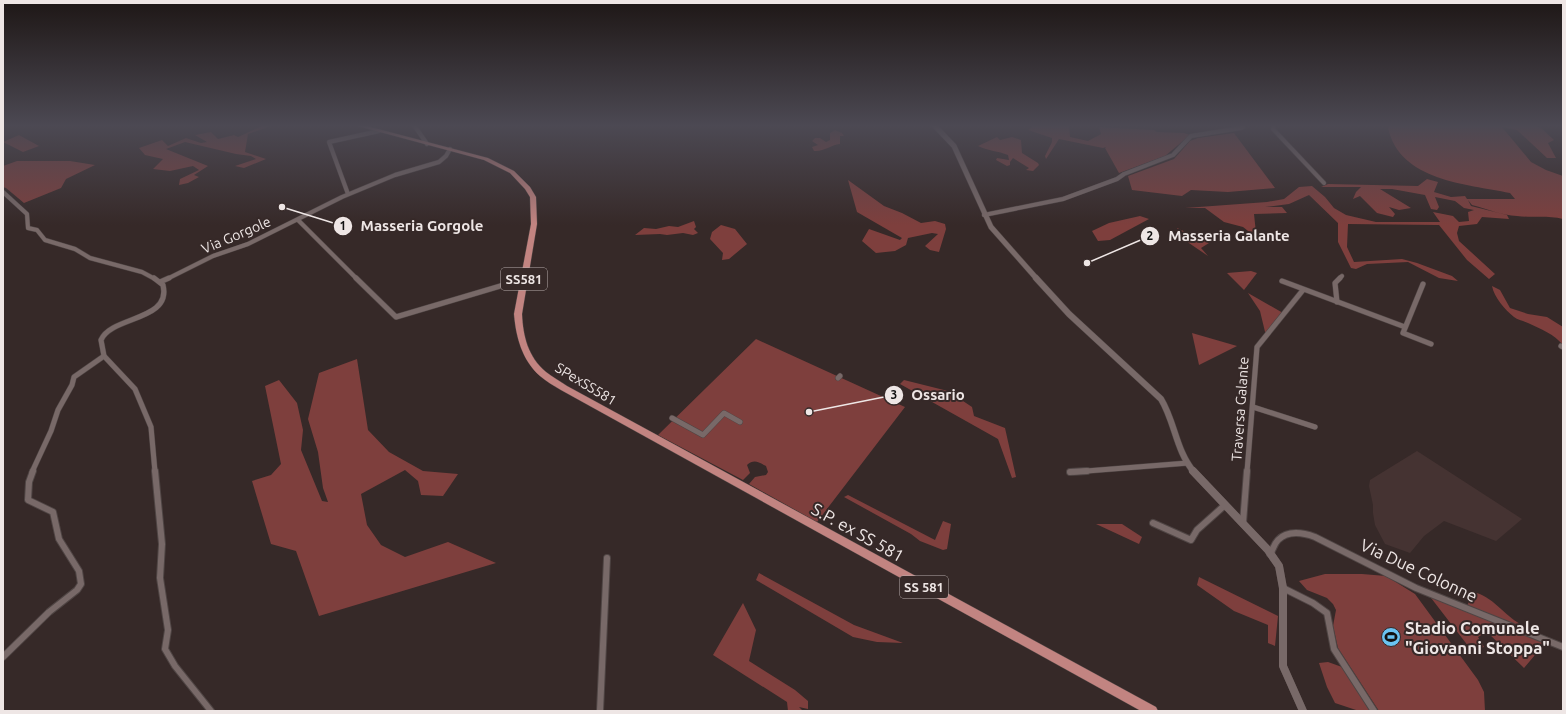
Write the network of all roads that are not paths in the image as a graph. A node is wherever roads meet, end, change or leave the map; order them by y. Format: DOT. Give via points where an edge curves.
graph roads {
  1 [pos="336,158"];
  2 [pos="443,158"];
  3 [pos="484,158"];
  4 [pos="959,158"];
  5 [pos="1166,158"];
  6 [pos="1301,158"];
  7 [pos="1324,183"];
  8 [pos="3,192"];
  9 [pos="348,194"];
  10 [pos="984,215"];
  11 [pos="298,220"];
  12 [pos="1342,276"];
  13 [pos="524,279"];
  14 [pos="1282,281"];
  15 [pos="160,282"];
  16 [pos="1423,284"];
  17 [pos="1304,290"];
  18 [pos="1337,302"];
  19 [pos="1405,327"];
  20 [pos="1430,344"];
  21 [pos="104,356"];
  22 [pos="1253,407"];
  23 [pos="672,418"];
  24 [pos="740,422"];
  25 [pos="1315,427"];
  26 [pos="697,462"];
  27 [pos="1188,463"];
  28 [pos="1070,472"];
  29 [pos="1225,504"];
  30 [pos="1153,523"];
  31 [pos="1243,523"];
  32 [pos="1270,554"];
  33 [pos="607,558"];
  34 [pos="1283,588"];
  35 [pos="1562,645"];
  36 [pos="3,658"];
  37 [pos="211,711"];
  38 [pos="600,711"];
  39 [pos="1152,711"];
  40 [pos="1303,711"];
  41 [pos="1374,711"];
  1 -- 9 [label="street"];
  2 -- 9 [label="street, Via Gorgole"];
  3 -- 13 [label="main road, SPexSS581 / SS581" via="501,165 520,179 533,198 534,224"];
  4 -- 10 [label="street"];
  5 -- 10 [label="street" via="1063,199"];
  6 -- 7 [label="street"];
  8 -- 15 [label="street" via="27,214 28,228 37,230 45,240 75,249 90,258 142,272"];
  9 -- 11 [label="street, Via Gorgole"];
  10 -- 27 [label="street" via="991,227 1069,314 1156,393 1167,409"];
  11 -- 13 [label="street" via="396,317"];
  11 -- 15 [label="street, Via Gorgole"];
  12 -- 18 [label="street" via="1336,283"];
  13 -- 26 [label="main road, SPexSS581 / SS581" via="518,329 523,346 543,374"];
  14 -- 17 [label="street"];
  15 -- 21 [label="street" via="164,290 162,303 103,335 100,344"];
  16 -- 19 [label="street"];
  17 -- 18 [label="street"];
  17 -- 22 [label="street, Traversa Galante" via="1257,347"];
  18 -- 19 [label="street"];
  19 -- 20 [label="street" via="1403,333"];
  21 -- 36 [label="street" via="74,377 74,384 59,406 51,431 34,464 27,493 28,500 33,504 53,512 59,539 79,570 81,584 35,624"];
  21 -- 37 [label="street" via="134,389 150,427 162,544 160,578 168,630 165,649 175,666"];
  22 -- 25 [label="street"];
  22 -- 31 [label="street, Traversa Galante"];
  23 -- 24 [label="street" via="704,435 724,413"];
  26 -- 39 [label="main road, S.P. ex SS 581 / SS 581"];
  27 -- 28 [label="street"];
  27 -- 29 [label="street"];
  29 -- 30 [label="street" via="1197,530 1191,540"];
  29 -- 31 [label="street"];
  31 -- 32 [label="street"];
  32 -- 34 [label="street" via="1279,566"];
  32 -- 35 [label="street, Via Due Colonne" via="1278,540 1289,534 1306,534 1320,538 1416,588"];
  33 -- 38 [label="street"];
  34 -- 40 [label="street" via="1283,666"];
  34 -- 41 [label="street" via="1327,613 1334,649"];
}
